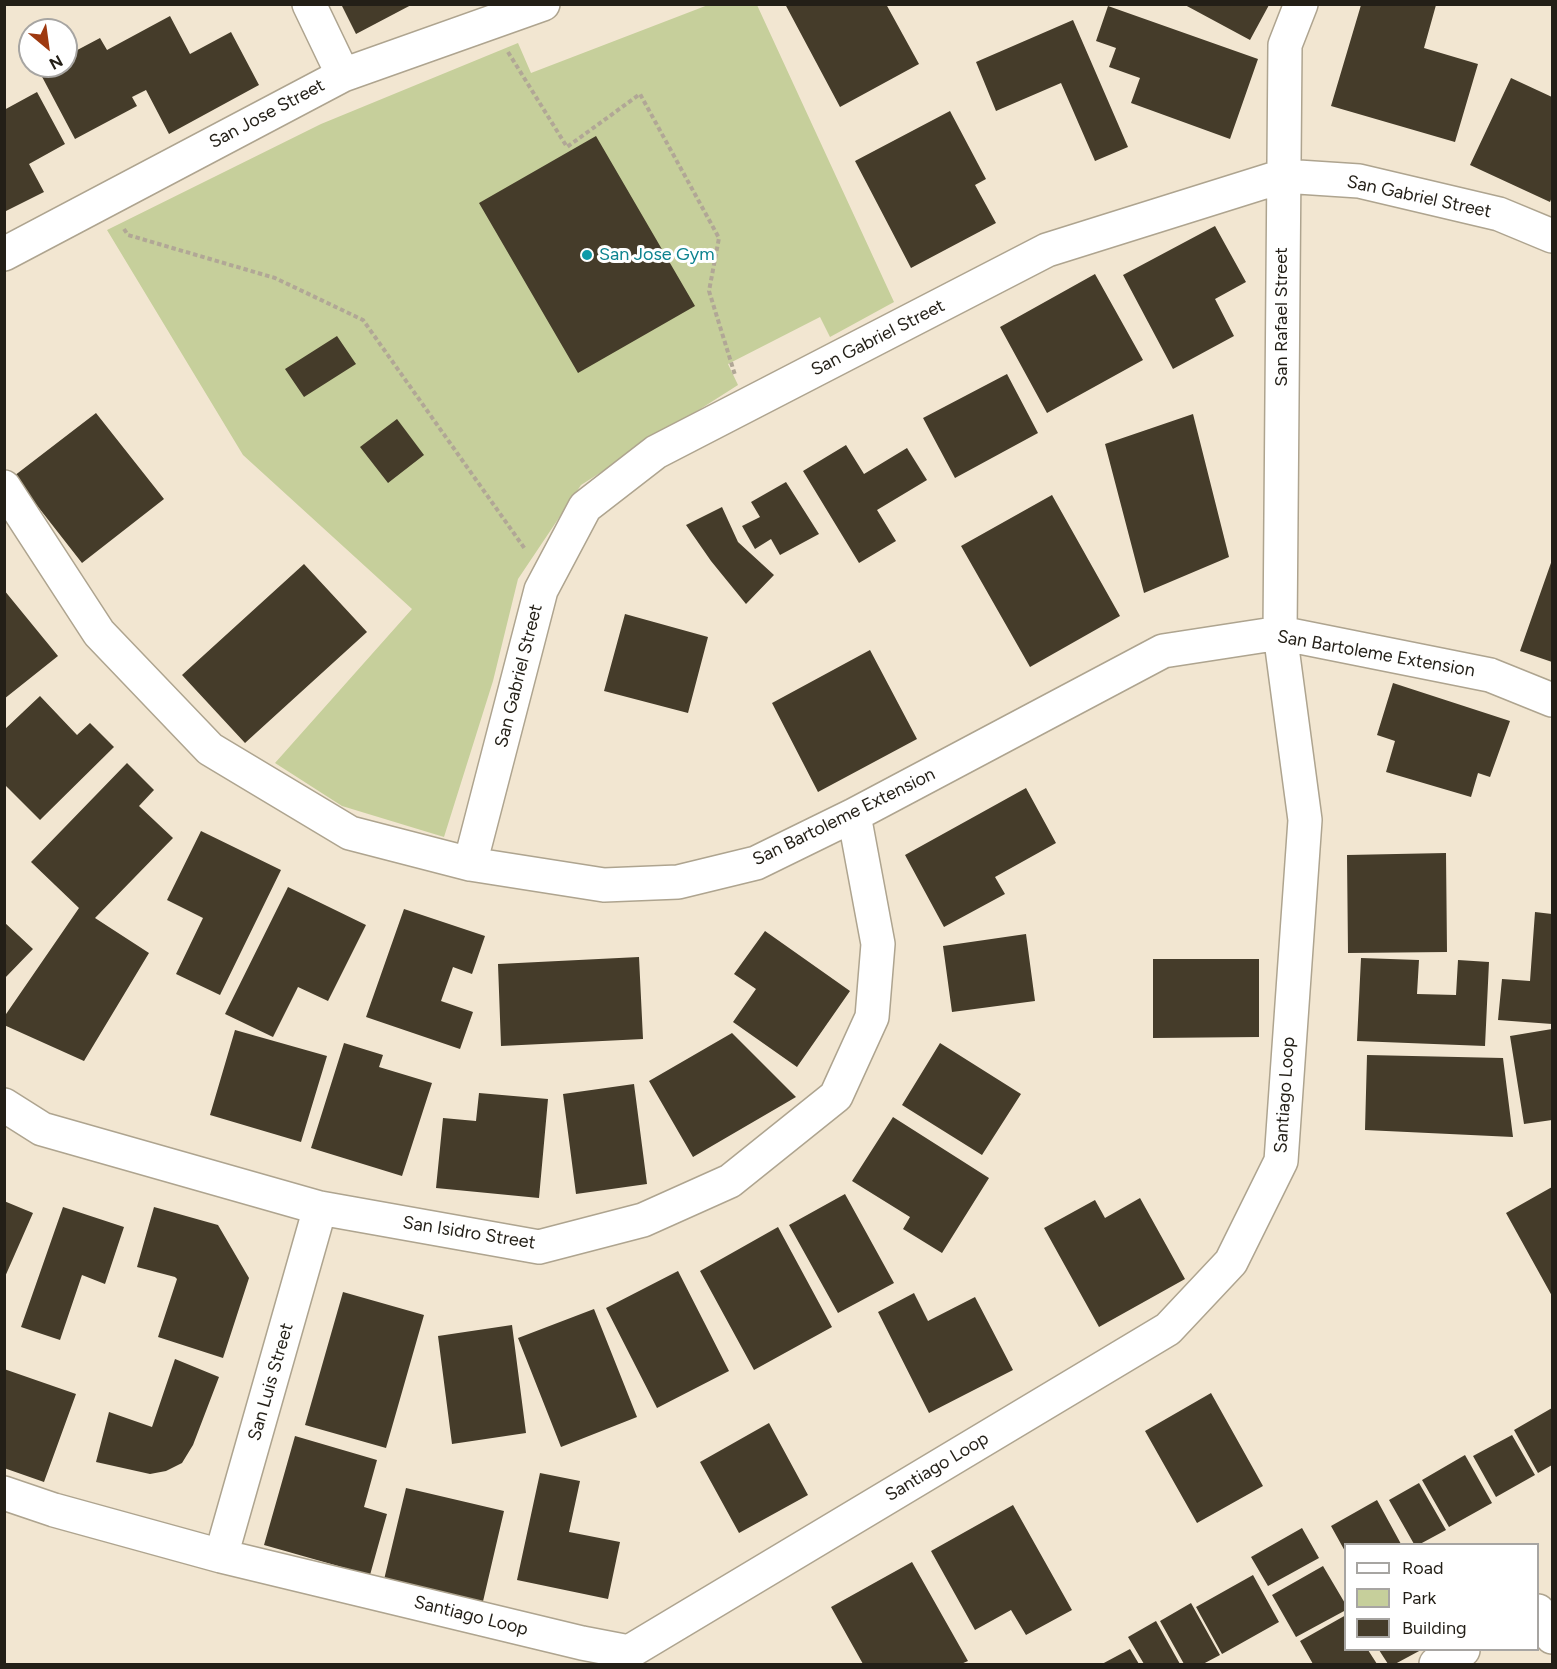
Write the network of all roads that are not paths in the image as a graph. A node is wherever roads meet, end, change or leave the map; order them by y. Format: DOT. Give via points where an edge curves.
graph roads {
  1 [pos="309,4"];
  2 [pos="543,4"];
  3 [pos="1301,4"];
  4 [pos="343,75"];
  5 [pos="1283,176"];
  6 [pos="1552,236"];
  7 [pos="4,254"];
  8 [pos="4,487"];
  9 [pos="1280,633"];
  10 [pos="1552,700"];
  11 [pos="854,815"];
  12 [pos="470,864"];
  13 [pos="4,1105"];
  14 [pos="320,1209"];
  15 [pos="4,1493"];
  16 [pos="221,1556"];
  17 [pos="1552,1600"];
  18 [pos="1539,1609"];
  19 [pos="1539,1612"];
  20 [pos="1552,1637"];
  21 [pos="1461,1651"];
  22 [pos="579,1654"];
  23 [pos="1436,1665"];
  1 -- 4 [label="street"];
  2 -- 4 [label="street, San Jose Street"];
  3 -- 5 [label="street, San Rafael Street" via="1284,45"];
  4 -- 7 [label="street, San Jose Street"];
  5 -- 6 [label="street, San Gabriel Street" via="1359,181 1499,214"];
  5 -- 9 [label="street, San Rafael Street"];
  5 -- 12 [label="street, San Gabriel Street" via="1047,250 656,452 585,507 541,590"];
  8 -- 12 [label="street, San Bartoleme Extension" via="99,633 210,749 350,833"];
  9 -- 10 [label="street, San Bartoleme Extension" via="1490,675"];
  9 -- 11 [label="street, San Bartoleme Extension" via="1163,651"];
  9 -- 22 [label="street, Santiago Loop" via="1305,820 1281,1161 1231,1262 1168,1329 629,1652"];
  11 -- 12 [label="street, San Bartoleme Extension" via="756,862 678,882 604,885"];
  11 -- 14 [label="street, San Isidro Street" via="878,944 872,1017 836,1095 730,1181 643,1220 539,1247"];
  13 -- 14 [label="street, San Isidro Street" via="42,1129"];
  14 -- 16 [label="street, San Luis Street"];
  15 -- 16 [label="street, Santiago Loop"];
  16 -- 22 [label="street, Santiago Loop"];
  17 -- 18 [label="street"];
  19 -- 20 [label="street"];
  21 -- 23 [label="street"];
}
